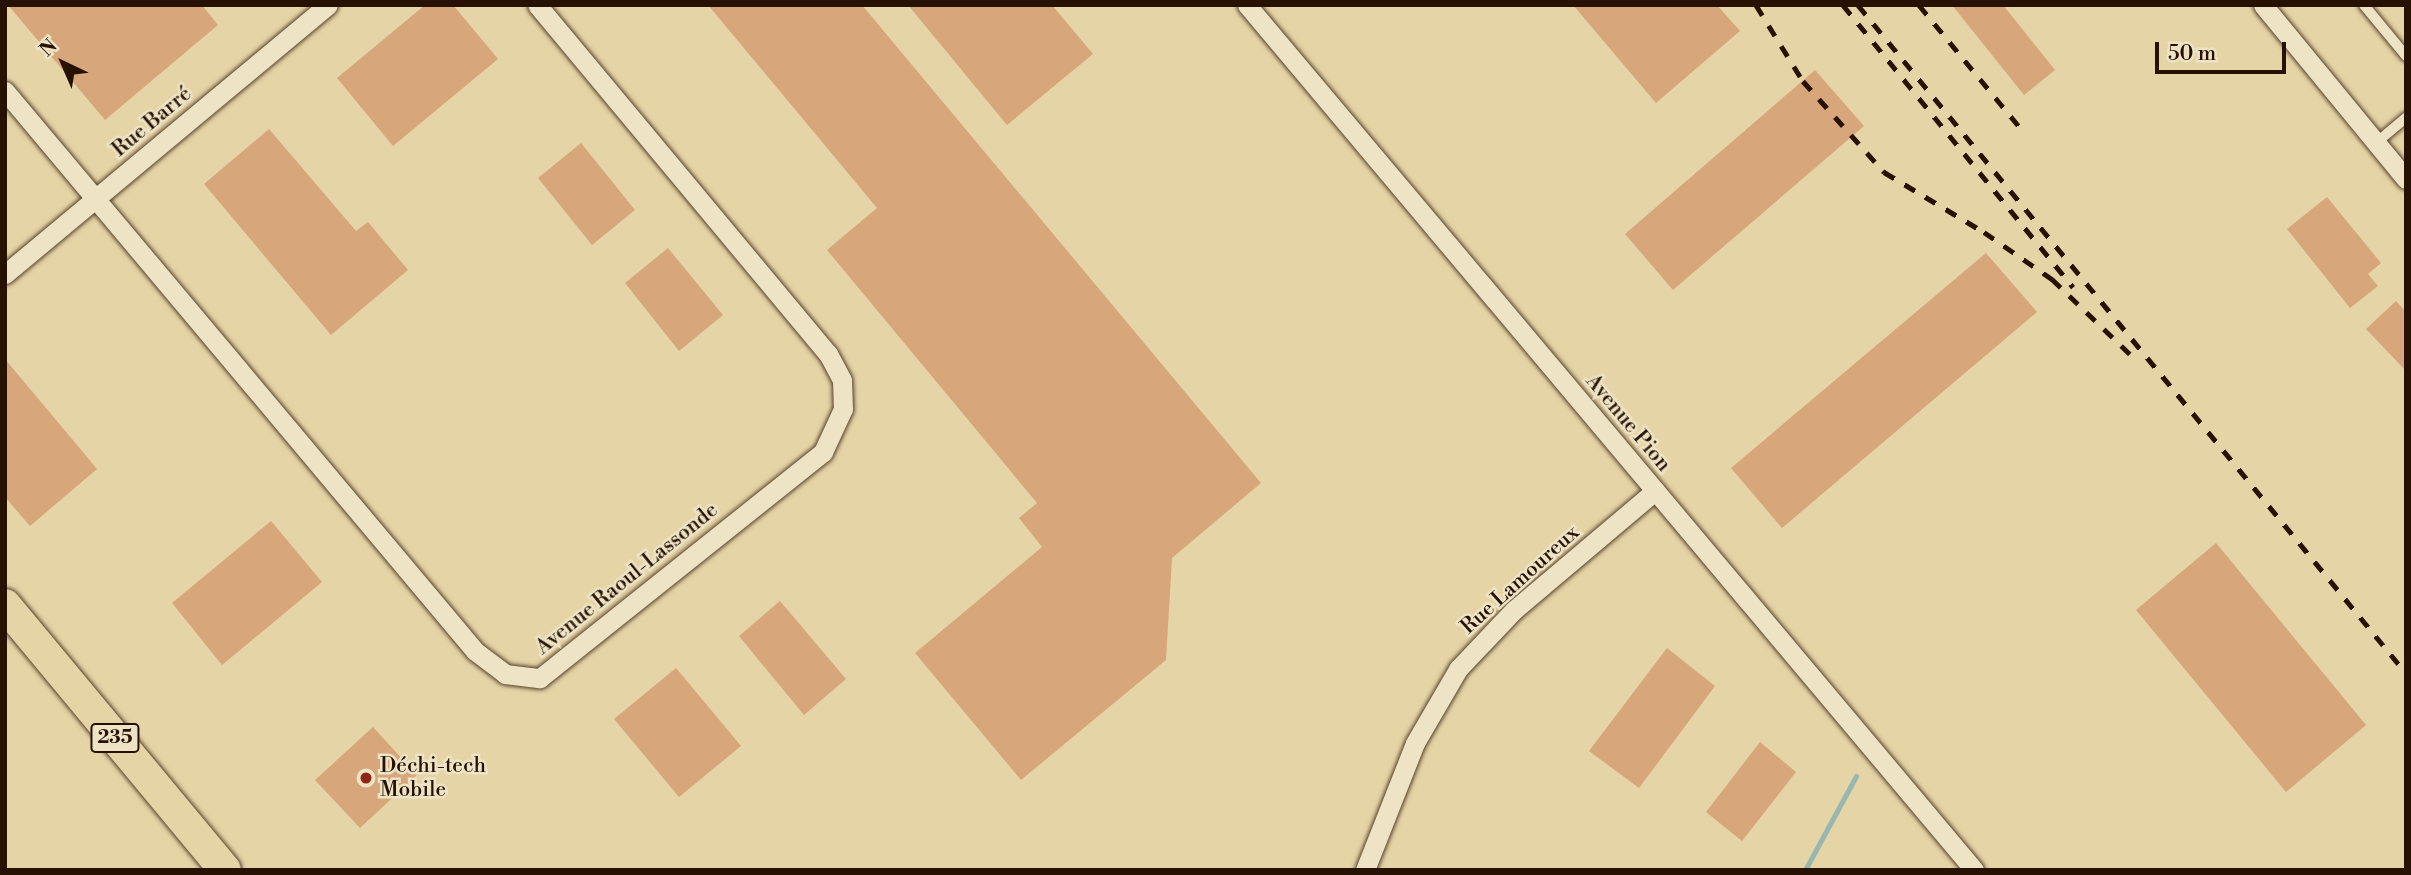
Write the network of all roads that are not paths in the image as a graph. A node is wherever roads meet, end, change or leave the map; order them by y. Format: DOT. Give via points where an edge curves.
graph roads {
  1 [pos="328,5"];
  2 [pos="537,5"];
  3 [pos="1247,5"];
  4 [pos="2263,5"];
  5 [pos="2364,5"];
  6 [pos="2406,56"];
  7 [pos="5,91"];
  8 [pos="2406,118"];
  9 [pos="2377,142"];
  10 [pos="2406,178"];
  11 [pos="96,199"];
  12 [pos="5,274"];
  13 [pos="1655,491"];
  14 [pos="5,605"];
  15 [pos="1972,869"];
  16 [pos="225,870"];
  17 [pos="1364,870"];
  1 -- 11 [label="street, Rue Barré"];
  2 -- 11 [label="street, Avenue Raoul-Lassonde" via="828,355 842,380 843,410 823,452 540,678 505,674 475,651"];
  3 -- 13 [label="street, Avenue Pion"];
  4 -- 9 [label="street"];
  5 -- 6 [label="lane"];
  7 -- 11 [label="street, Avenue Raoul-Lassonde"];
  8 -- 9 [label="lane"];
  9 -- 10 [label="street"];
  11 -- 12 [label="street, Rue Barré"];
  13 -- 15 [label="street, Avenue Pion"];
  13 -- 17 [label="street, Rue Lamoureux" via="1514,610 1458,668 1415,743"];
  14 -- 16 [label="main road, 235"];
}
